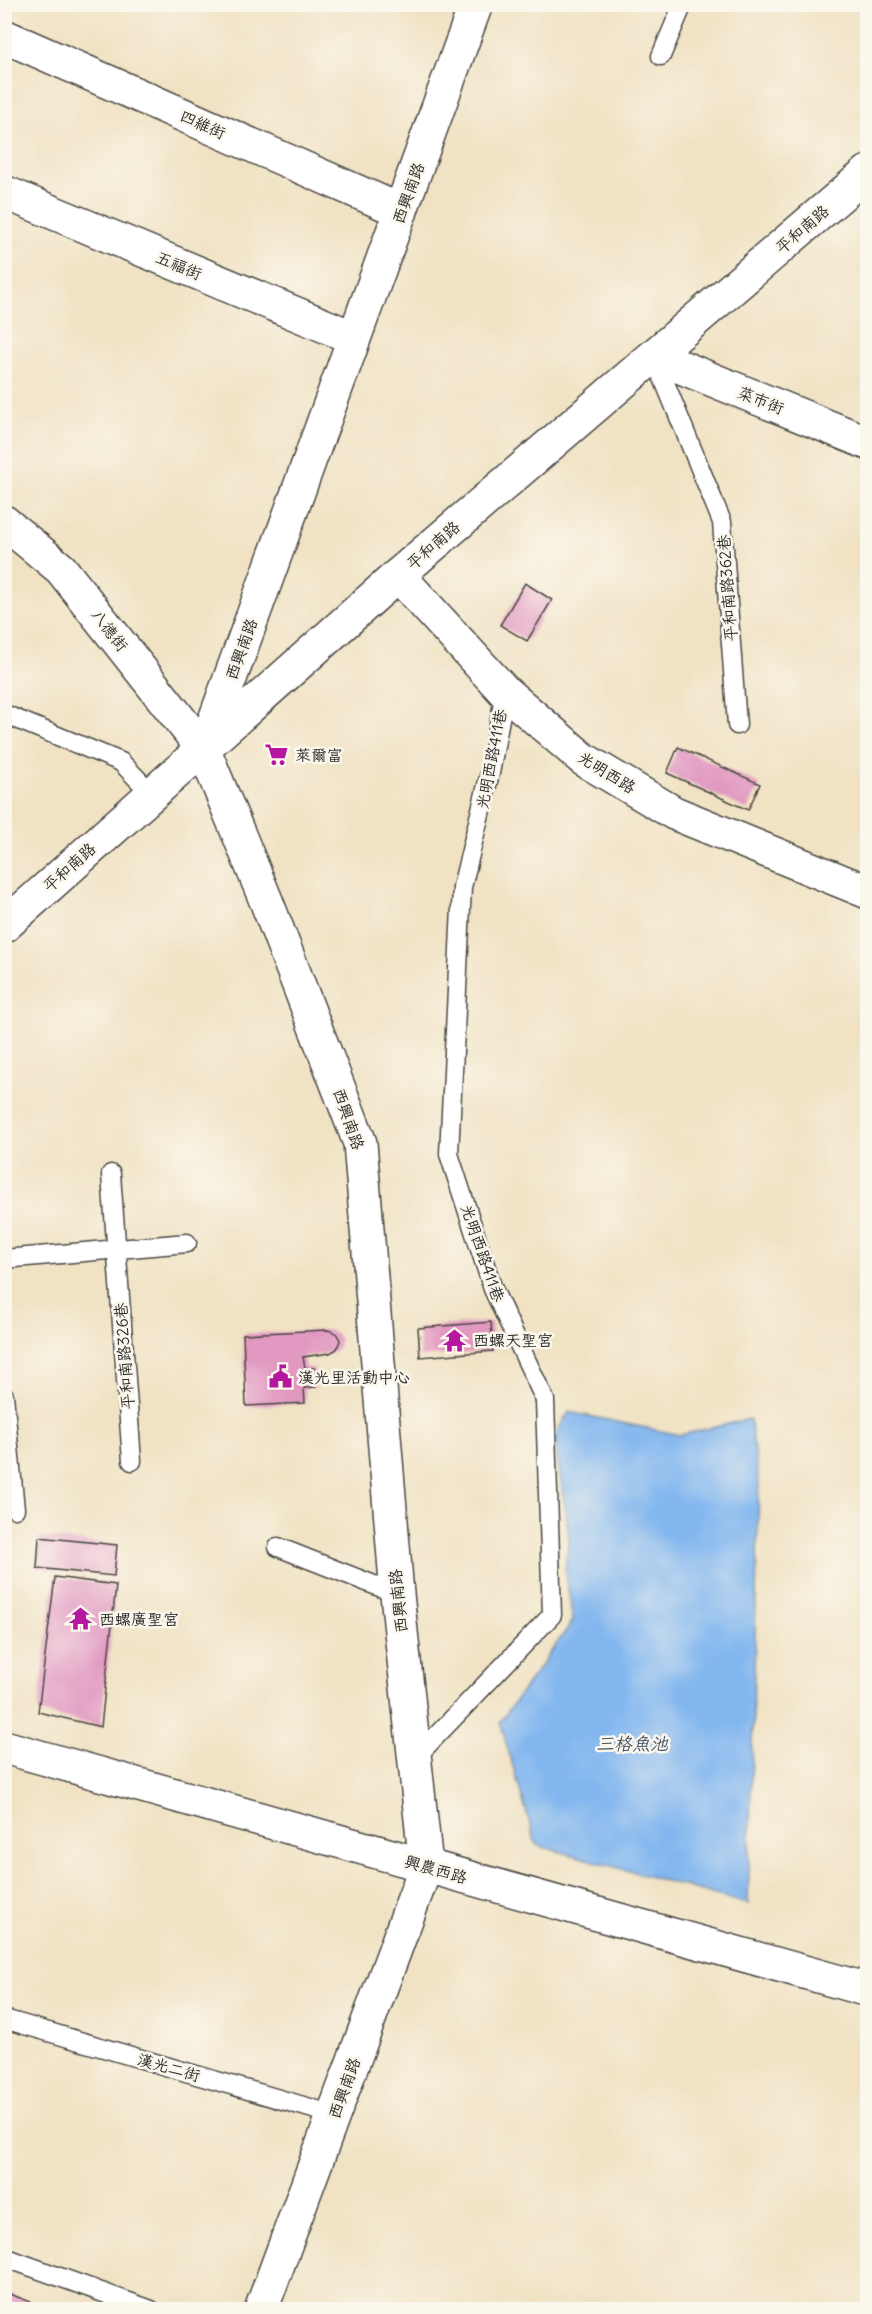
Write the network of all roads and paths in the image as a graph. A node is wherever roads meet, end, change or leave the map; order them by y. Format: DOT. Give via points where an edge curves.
graph roads {
  1 [pos="476,4"];
  2 [pos="683,4"];
  3 [pos="4,36"];
  4 [pos="661,56"];
  5 [pos="867,172"];
  6 [pos="4,192"];
  7 [pos="401,211"];
  8 [pos="354,338"];
  9 [pos="654,356"];
  10 [pos="867,443"];
  11 [pos="4,522"];
  12 [pos="398,575"];
  13 [pos="505,692"];
  14 [pos="4,714"];
  15 [pos="737,725"];
  16 [pos="204,750"];
  17 [pos="151,793"];
  18 [pos="867,892"];
  19 [pos="4,926"];
  20 [pos="111,1174"];
  21 [pos="187,1243"];
  22 [pos="116,1250"];
  23 [pos="4,1259"];
  24 [pos="4,1395"];
  25 [pos="132,1461"];
  26 [pos="15,1509"];
  27 [pos="278,1547"];
  28 [pos="397,1594"];
  29 [pos="4,1747"];
  30 [pos="415,1758"];
  31 [pos="426,1866"];
  32 [pos="867,1990"];
  33 [pos="4,2019"];
  34 [pos="334,2115"];
  35 [pos="4,2257"];
  36 [pos="151,2310"];
  37 [pos="261,2310"];
  1 -- 7 [label="street, 西興南路"];
  2 -- 4 [label="lane"];
  3 -- 7 [label="street, 四維街"];
  5 -- 9 [label="street, 平和南路"];
  6 -- 8 [label="street, 五福街"];
  7 -- 8 [label="street, 西興南路"];
  8 -- 16 [label="street, 西興南路"];
  9 -- 10 [label="street, 菜市街"];
  9 -- 12 [label="street, 平和南路"];
  9 -- 15 [label="lane, 平和南路362巷" via="722,522"];
  11 -- 16 [label="street, 八德街" via="62,569"];
  12 -- 13 [label="street, 光明西路"];
  12 -- 16 [label="street, 平和南路"];
  13 -- 18 [label="street, 光明西路" via="583,759 674,813"];
  13 -- 30 [label="lane, 光明西路411巷" via="462,888 449,1154 493,1289 546,1400 552,1615"];
  14 -- 17 [label="lane" via="120,762"];
  16 -- 17 [label="street, 平和南路"];
  16 -- 28 [label="street, 西興南路" via="360,1143"];
  17 -- 19 [label="street, 平和南路"];
  20 -- 22 [label="lane, 平和南路326巷"];
  21 -- 22 [label="lane"];
  22 -- 23 [label="lane"];
  22 -- 25 [label="lane, 平和南路326巷"];
  24 -- 26 [label="lane"];
  27 -- 28 [label="lane"];
  28 -- 30 [label="street, 西興南路"];
  29 -- 31 [label="street, 興農西路"];
  30 -- 31 [label="street, 西興南路"];
  31 -- 32 [label="street, 興農西路"];
  31 -- 34 [label="street, 西興南路"];
  33 -- 34 [label="lane, 漢光二街"];
  34 -- 37 [label="street, 西興南路"];
  35 -- 36 [label="lane"];
}
